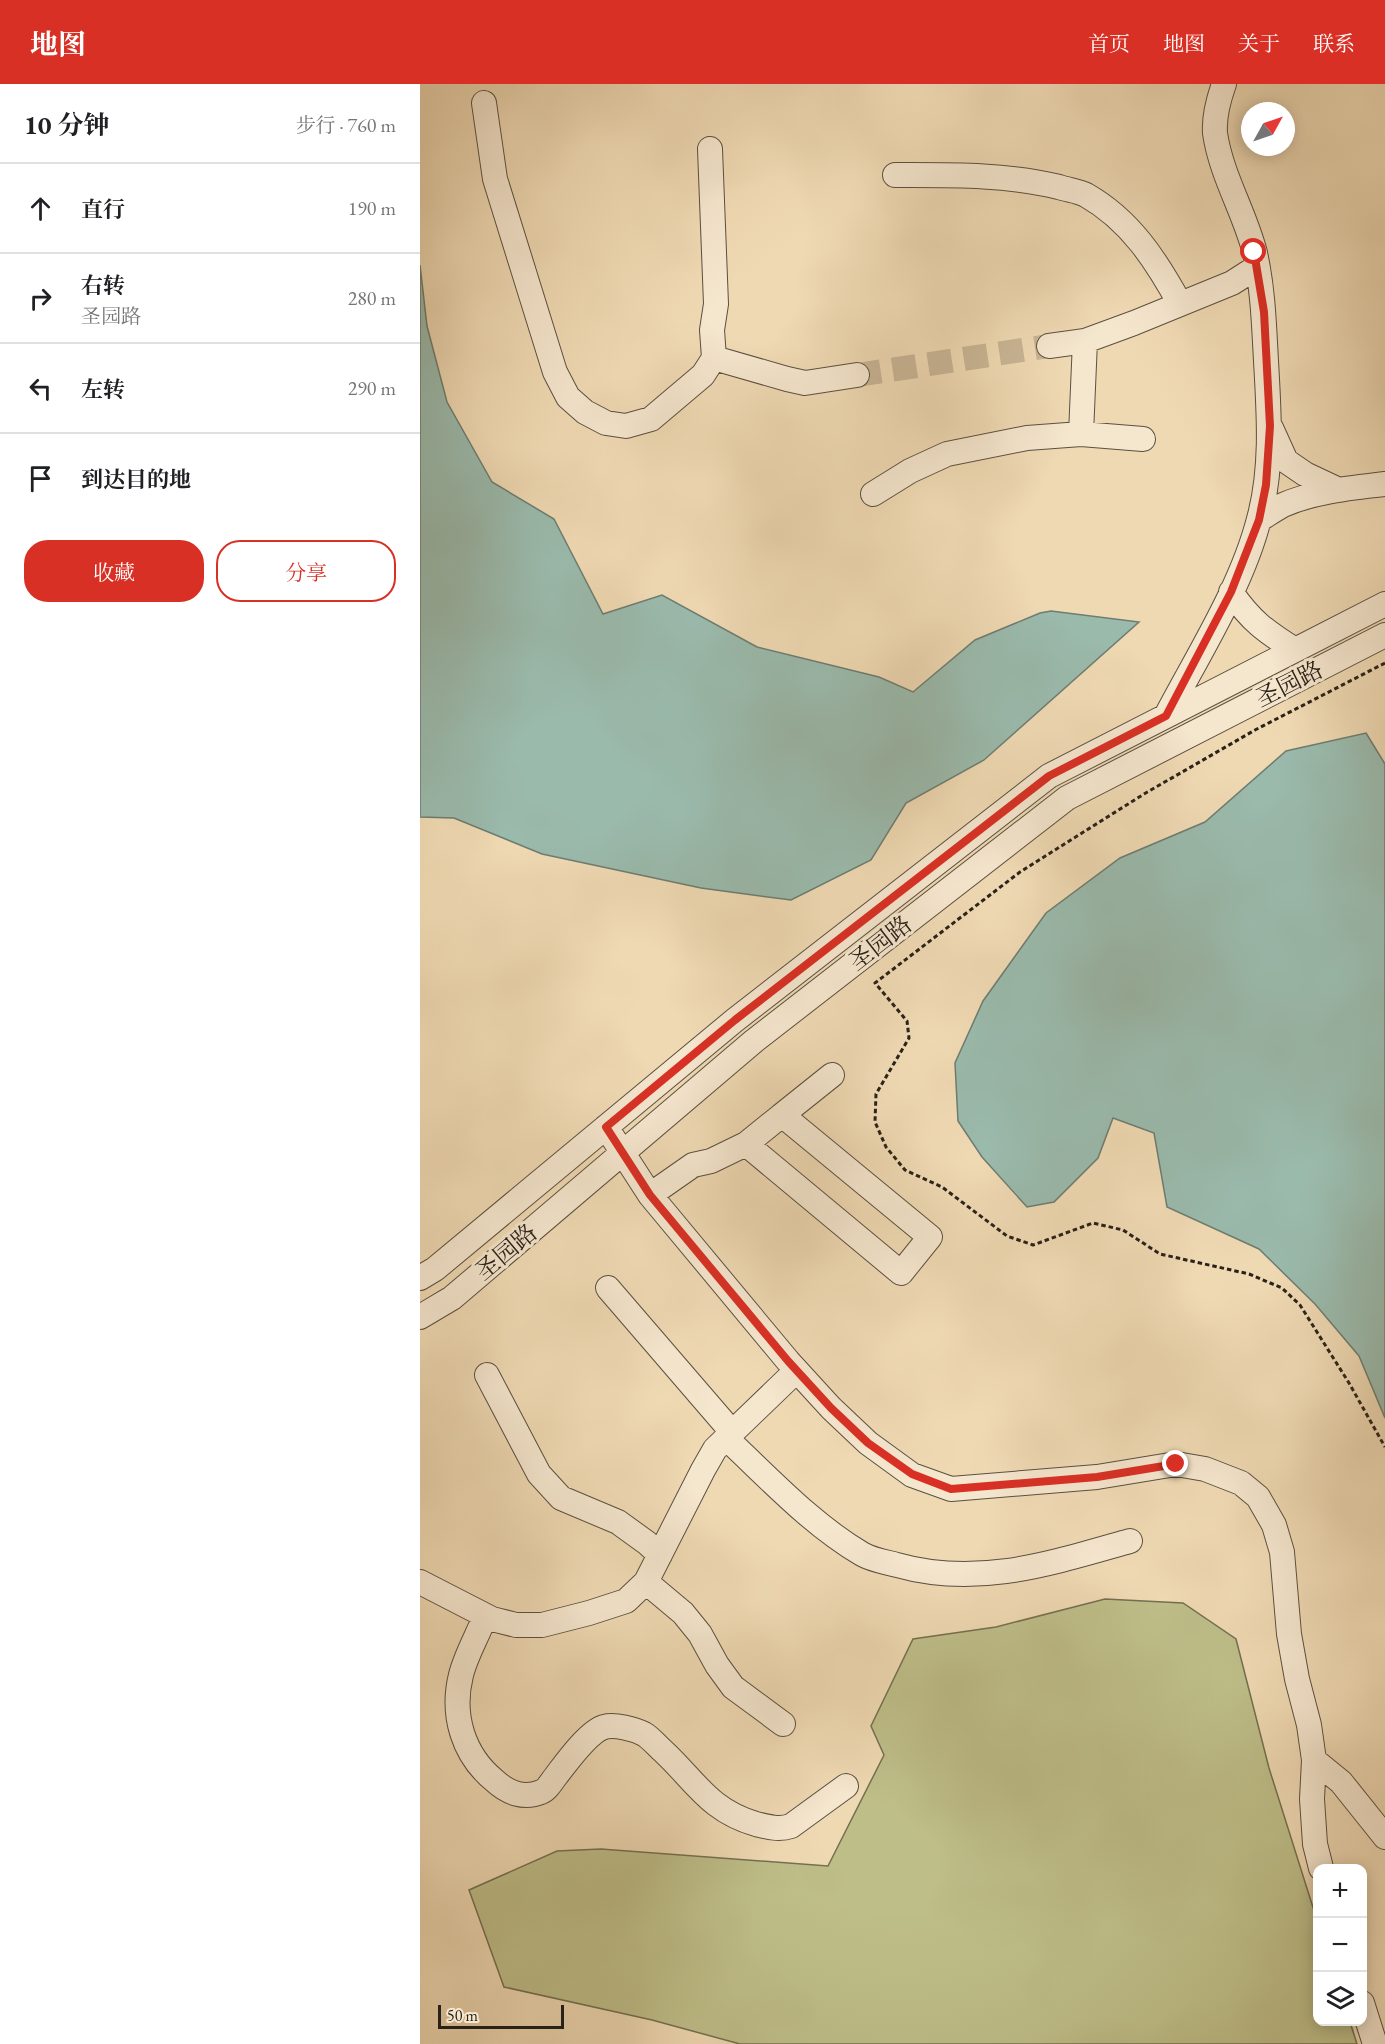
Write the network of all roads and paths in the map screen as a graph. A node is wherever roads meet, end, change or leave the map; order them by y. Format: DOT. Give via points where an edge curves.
graph roads {
  1 [pos="1224,84"];
  2 [pos="484,103"];
  3 [pos="710,149"];
  4 [pos="895,175"];
  5 [pos="1257,267"];
  6 [pos="1180,304"];
  7 [pos="1085,341"];
  8 [pos="1049,346"];
  9 [pos="714,358"];
  10 [pos="857,375"];
  11 [pos="1270,426"];
  12 [pos="1081,434"];
  13 [pos="1143,439"];
  14 [pos="1385,484"];
  15 [pos="1338,490"];
  16 [pos="873,494"];
  17 [pos="1259,520"];
  18 [pos="1231,592"];
  19 [pos="1375,609"];
  20 [pos="1383,640"];
  21 [pos="1295,650"];
  22 [pos="1385,663"];
  23 [pos="1166,716"];
  24 [pos="832,1076"];
  25 [pos="782,1115"];
  26 [pos="606,1127"];
  27 [pos="746,1144"];
  28 [pos="624,1152"];
  29 [pos="650,1195"];
  30 [pos="420,1278"];
  31 [pos="608,1288"];
  32 [pos="420,1317"];
  33 [pos="796,1371"];
  34 [pos="487,1375"];
  35 [pos="729,1435"];
  36 [pos="1385,1447"];
  37 [pos="1130,1541"];
  38 [pos="660,1555"];
  39 [pos="420,1582"];
  40 [pos="646,1582"];
  41 [pos="485,1616"];
  42 [pos="783,1724"];
  43 [pos="1314,1760"];
  44 [pos="846,1786"];
  45 [pos="1385,1837"];
  46 [pos="1320,1864"];
  47 [pos="1367,2018"];
  48 [pos="1376,2044"];
  1 -- 5 [label="street" via="1215,131"];
  2 -- 9 [label="street" via="495,179 555,372 568,397 606,423 626,426 651,419 703,375"];
  3 -- 9 [label="street" via="716,260"];
  4 -- 6 [label="street" via="988,176 1036,181 1084,194 1131,229 1160,267"];
  5 -- 6 [label="street" via="1232,283"];
  5 -- 11 [label="street" via="1264,312"];
  6 -- 7 [label="street"];
  7 -- 8 [label="street"];
  7 -- 12 [label="street"];
  9 -- 10 [label="street" via="787,380 806,382"];
  11 -- 15 [label="street" via="1286,460"];
  11 -- 17 [label="street"];
  12 -- 13 [label="street"];
  12 -- 16 [label="street" via="1027,438 947,454"];
  14 -- 15 [label="street"];
  15 -- 17 [label="street" via="1283,505"];
  17 -- 18 [label="street"];
  18 -- 21 [label="street" via="1260,628"];
  18 -- 23 [label="street"];
  19 -- 20 [label="street"];
  19 -- 21 [label="street, 圣园路"];
  20 -- 28 [label="street, 圣园路" via="1067,798 754,1041"];
  21 -- 23 [label="street, 圣园路"];
  22 -- 36 [label="path" via="1255,730 1144,794 1020,872 875,983 907,1021 909,1038 876,1094 875,1122 886,1147 905,1170 942,1187 1007,1236 1033,1245 1093,1223 1123,1230 1160,1254 1250,1274 1282,1288 1300,1305"];
  23 -- 26 [label="street, 圣园路" via="1049,776 735,1020"];
  24 -- 25 [label="street"];
  25 -- 27 [label="street"];
  25 -- 27 [label="street" via="930,1237 901,1273"];
  26 -- 28 [label="street"];
  26 -- 30 [label="street, 圣园路"];
  27 -- 29 [label="street" via="693,1165"];
  28 -- 29 [label="street"];
  28 -- 32 [label="street, 圣园路" via="452,1298"];
  29 -- 33 [label="street"];
  31 -- 35 [label="street"];
  33 -- 35 [label="street"];
  33 -- 43 [label="street" via="868,1443 912,1474 951,1489 1097,1477 1176,1464 1205,1469 1241,1483 1258,1497 1274,1525 1282,1552 1290,1634"];
  34 -- 38 [label="street" via="539,1474 561,1498 618,1522"];
  35 -- 37 [label="street" via="818,1523 864,1555 922,1572 982,1575 1034,1568"];
  35 -- 38 [label="street" via="703,1470"];
  38 -- 40 [label="street"];
  39 -- 41 [label="street"];
  40 -- 41 [label="street" via="626,1601 542,1625 516,1625"];
  40 -- 42 [label="street" via="683,1613 734,1687"];
  41 -- 44 [label="street" via="462,1674 460,1726 467,1748 481,1770 522,1796 543,1792 590,1737 604,1727 645,1734 714,1803 736,1818 761,1825 783,1829 791,1826"];
  43 -- 45 [label="street" via="1341,1782"];
  43 -- 46 [label="street" via="1312,1799"];
  47 -- 48 [label="street"];
}
